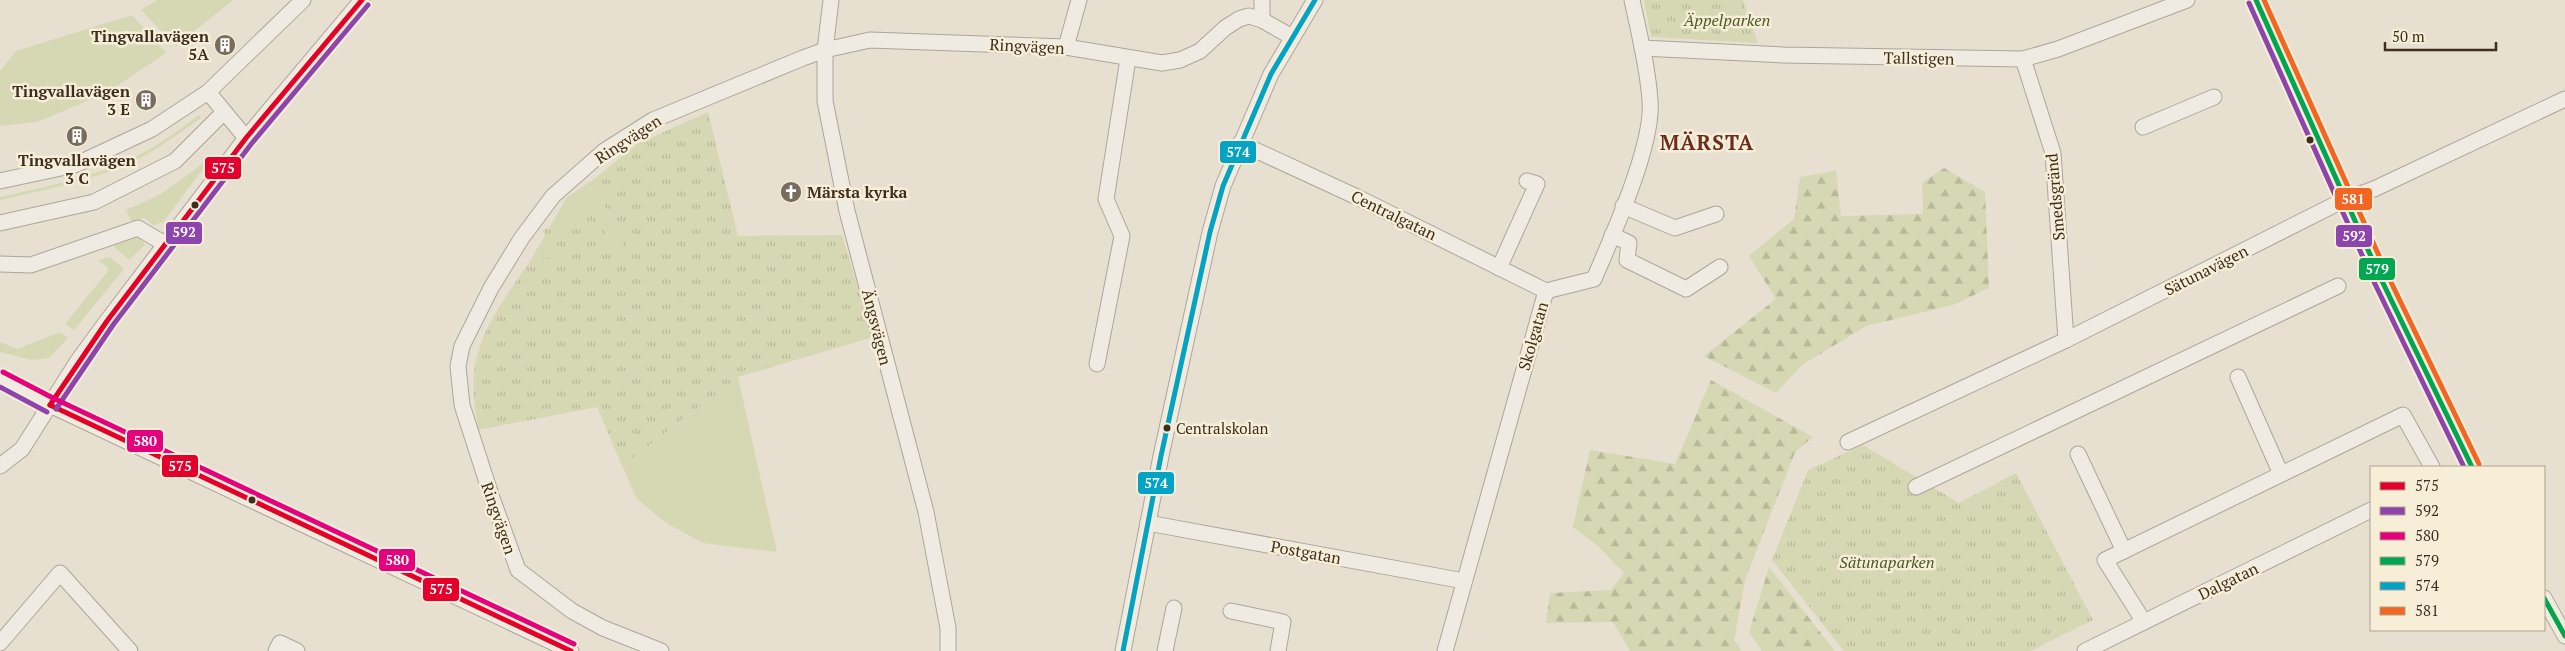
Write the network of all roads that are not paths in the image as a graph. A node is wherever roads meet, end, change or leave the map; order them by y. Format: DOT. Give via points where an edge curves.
graph roads {
  1 [pos="304,0"];
  2 [pos="362,0"];
  3 [pos="831,0"];
  4 [pos="1079,0"];
  5 [pos="1262,0"];
  6 [pos="1315,0"];
  7 [pos="1632,0"];
  8 [pos="2187,0"];
  9 [pos="2256,0"];
  10 [pos="1262,20"];
  11 [pos="1292,37"];
  12 [pos="1066,47"];
  13 [pos="1642,48"];
  14 [pos="825,50"];
  15 [pos="1128,59"];
  16 [pos="2023,59"];
  17 [pos="208,92"];
  18 [pos="2214,97"];
  19 [pos="2565,99"];
  20 [pos="224,112"];
  21 [pos="2143,127"];
  22 [pos="246,138"];
  23 [pos="1240,143"];
  24 [pos="0,181"];
  25 [pos="1527,181"];
  26 [pos="2346,199"];
  27 [pos="1623,206"];
  28 [pos="1716,214"];
  29 [pos="0,223"];
  30 [pos="1612,235"];
  31 [pos="165,244"];
  32 [pos="0,264"];
  33 [pos="1720,267"];
  34 [pos="1499,268"];
  35 [pos="2338,286"];
  36 [pos="1546,291"];
  37 [pos="2066,340"];
  38 [pos="1097,364"];
  39 [pos="2238,377"];
  40 [pos="0,379"];
  41 [pos="50,405"];
  42 [pos="1848,442"];
  43 [pos="2078,454"];
  44 [pos="0,466"];
  45 [pos="2431,466"];
  46 [pos="2467,466"];
  47 [pos="2281,474"];
  48 [pos="1916,487"];
  49 [pos="2370,510"];
  50 [pos="1148,523"];
  51 [pos="2124,551"];
  52 [pos="1464,581"];
  53 [pos="2545,600"];
  54 [pos="1174,608"];
  55 [pos="1231,611"];
  56 [pos="2144,622"];
  57 [pos="2565,636"];
  58 [pos="0,643"];
  59 [pos="130,651"];
  60 [pos="276,651"];
  61 [pos="297,651"];
  62 [pos="571,651"];
  63 [pos="661,651"];
  64 [pos="948,651"];
  65 [pos="1122,651"];
  66 [pos="1165,651"];
  67 [pos="1278,651"];
  68 [pos="1445,651"];
  69 [pos="2085,651"];
  1 -- 17 [label="street"];
  2 -- 22 [label="street"];
  3 -- 14 [label="street, Ängsvägen"];
  4 -- 12 [label="street"];
  5 -- 10 [label="street"];
  6 -- 11 [label="street"];
  7 -- 13 [label="street, Skolgatan"];
  8 -- 16 [label="street, Tallstigen"];
  9 -- 26 [label="street"];
  10 -- 11 [label="street, Ringvägen"];
  10 -- 15 [label="street, Ringvägen" via="1249,16 1239,19 1200,50 1180,60 1162,64"];
  11 -- 23 [label="street" via="1271,74"];
  12 -- 14 [label="street, Ringvägen" via="870,40"];
  12 -- 15 [label="street, Ringvägen"];
  13 -- 16 [label="street, Tallstigen" via="1783,55"];
  13 -- 27 [label="street, Skolgatan" via="1651,103 1648,129"];
  14 -- 63 [label="street, Ringvägen" via="653,120 604,151 553,196 521,239 491,288 462,346 458,366 462,405 518,570 572,611 603,628"];
  14 -- 64 [label="street, Ängsvägen" via="825,101 847,212 926,512 948,628"];
  15 -- 38 [label="street" via="1106,199 1122,236"];
  16 -- 37 [label="street, Smedsgränd" via="2053,153"];
  17 -- 20 [label="street"];
  17 -- 24 [label="street" via="152,129 75,165"];
  18 -- 21 [label="street"];
  19 -- 26 [label="street, Sätunavägen" via="2374,189"];
  20 -- 22 [label="street"];
  20 -- 29 [label="street" via="175,161 94,202"];
  22 -- 31 [label="street"];
  23 -- 34 [label="street, Centralgatan"];
  23 -- 50 [label="street" via="1210,232"];
  25 -- 34 [label="street" via="1536,184"];
  26 -- 37 [label="street, Sätunavägen"];
  26 -- 46 [label="street"];
  27 -- 28 [label="street" via="1674,228"];
  27 -- 30 [label="street, Skolgatan"];
  30 -- 33 [label="street" via="1629,242 1627,260 1686,289"];
  30 -- 36 [label="street, Skolgatan" via="1594,279"];
  31 -- 32 [label="street" via="138,228 31,265"];
  31 -- 41 [label="street"];
  34 -- 36 [label="street, Centralgatan"];
  35 -- 48 [label="street"];
  36 -- 52 [label="street, Skolgatan"];
  37 -- 42 [label="street, Sätunavägen"];
  39 -- 47 [label="street"];
  40 -- 41 [label="street"];
  41 -- 44 [label="street" via="22,449"];
  41 -- 62 [label="street"];
  43 -- 51 [label="street"];
  45 -- 47 [label="street" via="2403,415"];
  47 -- 51 [label="street"];
  49 -- 56 [label="street, Dalgatan"];
  50 -- 52 [label="street, Postgatan"];
  50 -- 65 [label="street"];
  51 -- 56 [label="street" via="2105,560"];
  52 -- 68 [label="street, Skolgatan"];
  53 -- 57 [label="street"];
  54 -- 66 [label="street"];
  55 -- 67 [label="street" via="1284,622"];
  56 -- 69 [label="street, Dalgatan"];
  58 -- 59 [label="street" via="60,573"];
  60 -- 61 [label="street" via="280,643"];
}
